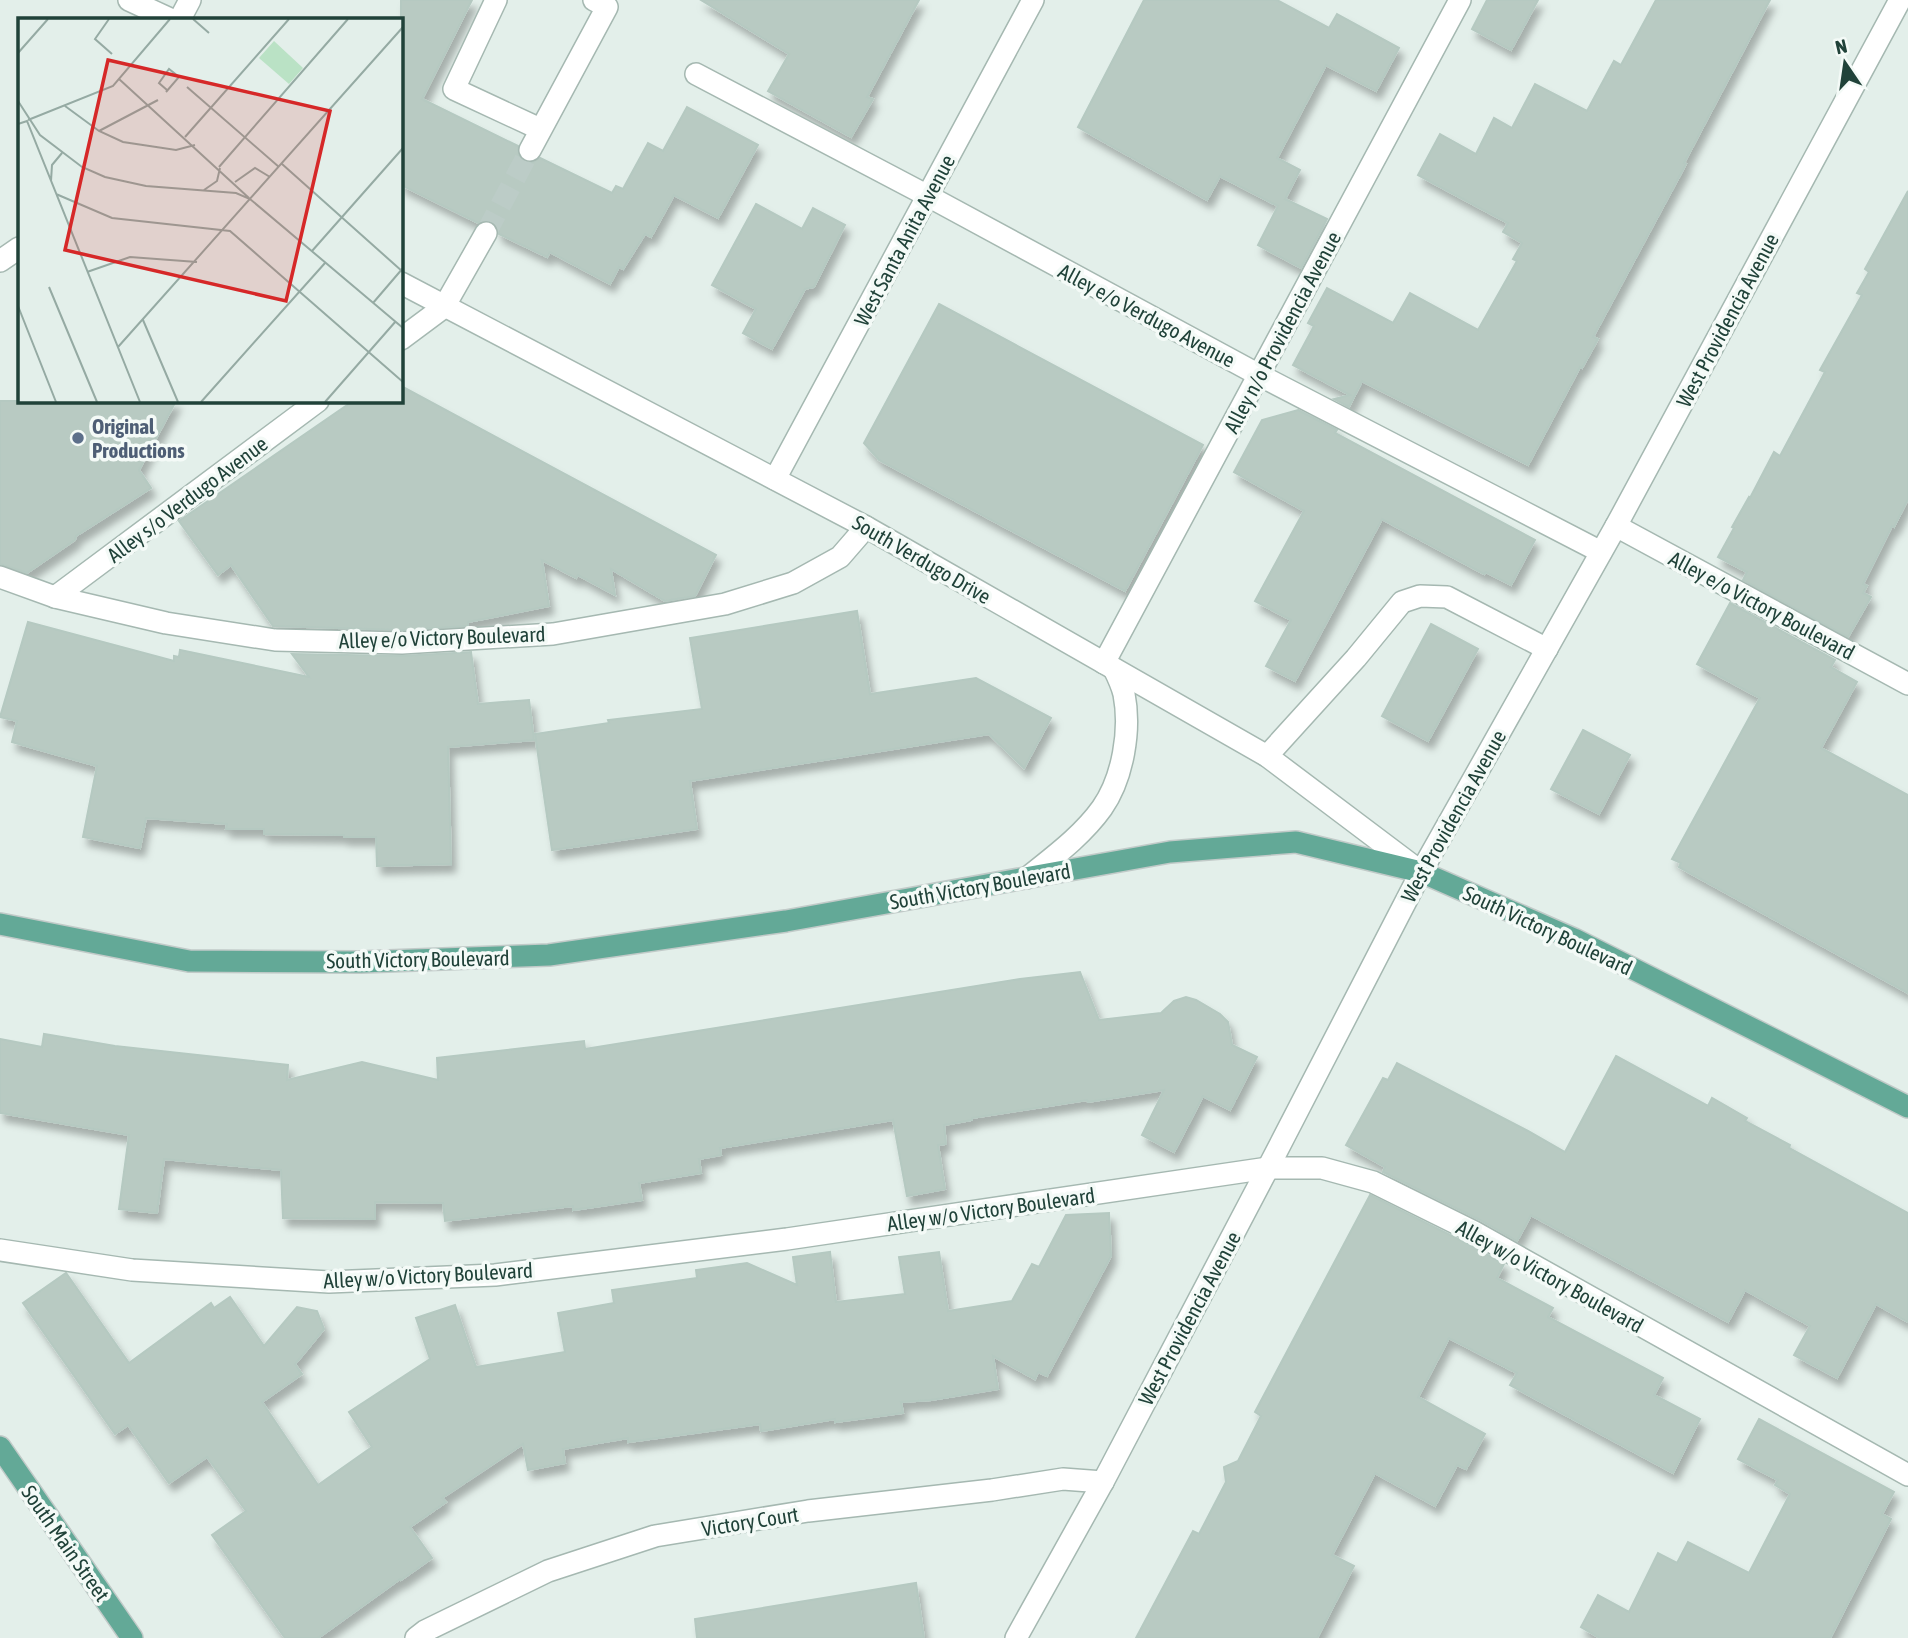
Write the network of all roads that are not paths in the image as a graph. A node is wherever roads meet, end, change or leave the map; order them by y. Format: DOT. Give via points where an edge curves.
graph roads {
  1 [pos="129,0"];
  2 [pos="190,0"];
  3 [pos="496,0"];
  4 [pos="594,0"];
  5 [pos="1033,0"];
  6 [pos="1460,0"];
  7 [pos="1900,0"];
  8 [pos="168,18"];
  9 [pos="181,18"];
  10 [pos="696,74"];
  11 [pos="540,129"];
  12 [pos="530,150"];
  13 [pos="928,196"];
  14 [pos="486,233"];
  15 [pos="18,249"];
  16 [pos="0,261"];
  17 [pos="402,284"];
  18 [pos="444,307"];
  19 [pos="402,338"];
  20 [pos="1259,375"];
  21 [pos="317,402"];
  22 [pos="775,479"];
  23 [pos="1616,526"];
  24 [pos="866,527"];
  25 [pos="1601,552"];
  26 [pos="0,577"];
  27 [pos="55,597"];
  28 [pos="1547,649"];
  29 [pos="1109,666"];
  30 [pos="1908,684"];
  31 [pos="1266,755"];
  32 [pos="1421,872"];
  33 [pos="1027,878"];
  34 [pos="0,924"];
  35 [pos="1908,1107"];
  36 [pos="1268,1168"];
  37 [pos="0,1250"];
  38 [pos="0,1447"];
  39 [pos="1908,1475"];
  40 [pos="1103,1482"];
  41 [pos="132,1638"];
  42 [pos="416,1638"];
  43 [pos="1016,1638"];
  1 -- 8 [label="street"];
  2 -- 9 [label="street"];
  3 -- 11 [label="street" via="454,89"];
  4 -- 11 [label="street" via="607,7"];
  5 -- 13 [label="street, West Santa Anita Avenue"];
  6 -- 20 [label="street, Alley n/o Providencia Avenue"];
  7 -- 23 [label="street, West Providencia Avenue"];
  10 -- 13 [label="street, Alley e/o Verdugo Avenue"];
  11 -- 12 [label="street"];
  13 -- 20 [label="street, Alley e/o Verdugo Avenue"];
  13 -- 22 [label="street, West Santa Anita Avenue"];
  14 -- 18 [label="street"];
  15 -- 16 [label="street"];
  17 -- 18 [label="street, South Verdugo Drive"];
  18 -- 19 [label="street"];
  18 -- 22 [label="street, South Verdugo Drive"];
  20 -- 25 [label="street, Alley e/o Verdugo Avenue"];
  20 -- 29 [label="street, Alley n/o Providencia Avenue"];
  21 -- 27 [label="street, Alley s/o Verdugo Avenue"];
  22 -- 24 [label="street, South Verdugo Drive"];
  23 -- 25 [label="street, West Providencia Avenue"];
  23 -- 30 [label="street, Alley e/o Victory Boulevard"];
  24 -- 27 [label="street, Alley e/o Victory Boulevard" via="840,557 793,583 724,604 552,634 402,643 275,640 166,624"];
  24 -- 29 [label="street, South Verdugo Drive"];
  25 -- 28 [label="street, West Providencia Avenue"];
  26 -- 27 [label="street, Alley e/o Victory Boulevard"];
  28 -- 31 [label="street" via="1447,597 1420,596 1402,602"];
  28 -- 32 [label="street, West Providencia Avenue"];
  29 -- 31 [label="street, South Verdugo Drive"];
  29 -- 33 [label="street" via="1124,692 1126,716 1125,751 1115,782 1103,807 1072,842"];
  31 -- 32 [label="street, South Verdugo Drive"];
  32 -- 33 [label="main road, South Victory Boulevard" via="1296,842 1170,852"];
  32 -- 35 [label="main road, South Victory Boulevard" via="1574,939"];
  32 -- 36 [label="street, West Providencia Avenue"];
  33 -- 34 [label="main road, South Victory Boulevard" via="786,921 549,955 361,962 189,961"];
  36 -- 37 [label="street, Alley w/o Victory Boulevard" via="787,1239 495,1275 329,1282 132,1270"];
  36 -- 39 [label="street, Alley w/o Victory Boulevard" via="1322,1168 1373,1182 1474,1232"];
  36 -- 40 [label="street, West Providencia Avenue"];
  38 -- 41 [label="main road, South Main Street"];
  40 -- 42 [label="street, Victory Court" via="1063,1479 808,1511 656,1536 548,1571"];
  40 -- 43 [label="street, West Providencia Avenue"];
}
